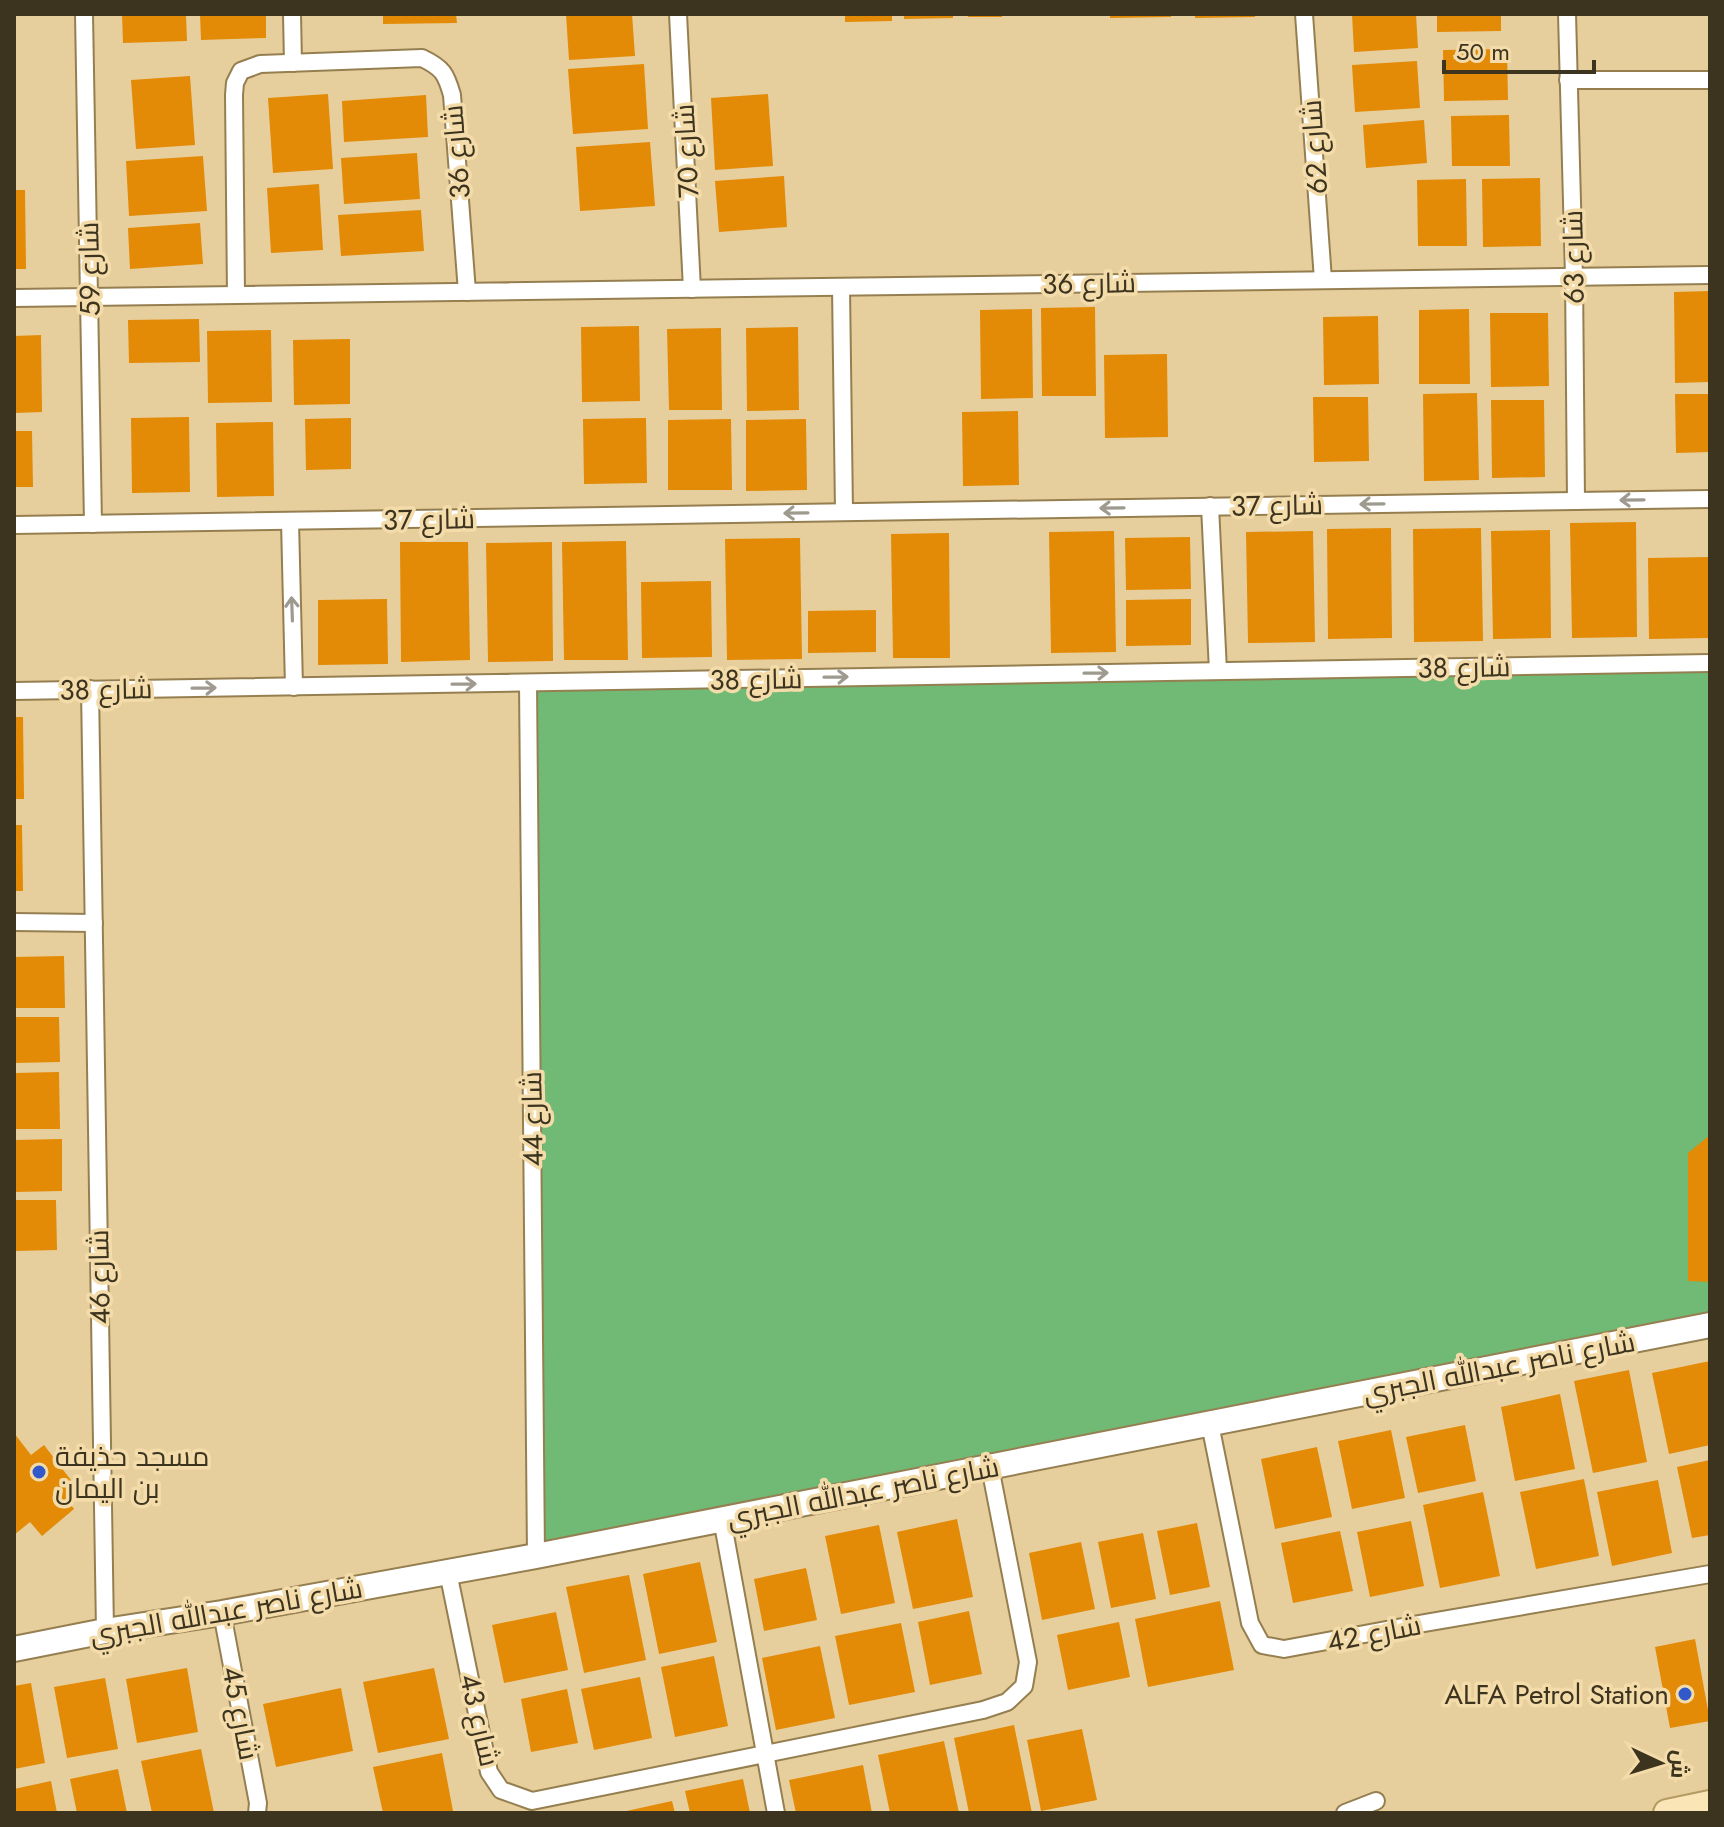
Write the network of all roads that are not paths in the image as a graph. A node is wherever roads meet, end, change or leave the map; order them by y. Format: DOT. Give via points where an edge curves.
graph roads {
  1 [pos="84,14"];
  2 [pos="292,14"];
  3 [pos="678,14"];
  4 [pos="1304,14"];
  5 [pos="1567,14"];
  6 [pos="293,63"];
  7 [pos="1568,80"];
  8 [pos="1710,80"];
  9 [pos="1710,275"];
  10 [pos="1574,277"];
  11 [pos="1323,280"];
  12 [pos="841,287"];
  13 [pos="692,289"];
  14 [pos="467,292"];
  15 [pos="236,295"];
  16 [pos="89,297"];
  17 [pos="14,298"];
  18 [pos="1710,499"];
  19 [pos="1576,501"];
  20 [pos="1210,506"];
  21 [pos="844,512"];
  22 [pos="290,521"];
  23 [pos="93,524"];
  24 [pos="14,525"];
  25 [pos="1710,663"];
  26 [pos="1218,671"];
  27 [pos="528,683"];
  28 [pos="294,687"];
  29 [pos="90,689"];
  30 [pos="14,691"];
  31 [pos="14,922"];
  32 [pos="94,923"];
  33 [pos="1710,1325"];
  34 [pos="1210,1424"];
  35 [pos="990,1467"];
  36 [pos="722,1519"];
  37 [pos="536,1556"];
  38 [pos="448,1572"];
  39 [pos="1710,1574"];
  40 [pos="222,1613"];
  41 [pos="105,1631"];
  42 [pos="14,1649"];
  43 [pos="765,1753"];
  44 [pos="1376,1801"];
  45 [pos="1710,1804"];
  46 [pos="257,1813"];
  47 [pos="776,1813"];
  48 [pos="1345,1813"];
  49 [pos="1667,1813"];
  1 -- 16 [label="street, شارع 59"];
  2 -- 6 [label="street"];
  3 -- 13 [label="street, شارع 70"];
  4 -- 11 [label="street, شارع 62"];
  5 -- 7 [label="street, شارع 63"];
  6 -- 14 [label="street, شارع 36" via="422,58 447,76"];
  6 -- 15 [label="street, شارع 36" via="260,64 241,71 235,83"];
  7 -- 8 [label="street"];
  7 -- 10 [label="street, شارع 63"];
  9 -- 10 [label="street, شارع 36"];
  10 -- 11 [label="street, شارع 36"];
  10 -- 19 [label="street, شارع 63"];
  11 -- 12 [label="street, شارع 36"];
  12 -- 13 [label="street, شارع 36"];
  12 -- 21 [label="street"];
  13 -- 14 [label="street, شارع 36"];
  14 -- 15 [label="street, شارع 36"];
  15 -- 16 [label="street, شارع 36"];
  16 -- 17 [label="street, شارع 36"];
  16 -- 23 [label="street, شارع 59"];
  18 -- 19 [label="street, شارع 37, one-way"];
  19 -- 20 [label="street, شارع 37, one-way"];
  20 -- 21 [label="street, شارع 37, one-way"];
  20 -- 26 [label="street"];
  21 -- 22 [label="street, شارع 37, one-way"];
  22 -- 23 [label="street, شارع 37"];
  28 -- 22 [label="street, one-way"];
  23 -- 24 [label="street, شارع 37"];
  25 -- 26 [label="street, شارع 38"];
  27 -- 26 [label="street, شارع 38, one-way"];
  28 -- 27 [label="street, شارع 38, one-way"];
  27 -- 37 [label="street, شارع 44"];
  29 -- 28 [label="street, شارع 38, one-way"];
  29 -- 30 [label="street, شارع 38"];
  29 -- 32 [label="street, شارع 46"];
  31 -- 32 [label="street"];
  32 -- 41 [label="street, شارع 46"];
  33 -- 34 [label="street, شارع ناصر عبدالله الجبري"];
  34 -- 35 [label="street, شارع ناصر عبدالله الجبري"];
  34 -- 39 [label="street, شارع 42" via="1250,1623 1262,1645 1284,1649"];
  35 -- 36 [label="street, شارع ناصر عبدالله الجبري"];
  35 -- 43 [label="street, شارع 43" via="1028,1662 1024,1686 1007,1702 983,1710"];
  36 -- 37 [label="street, شارع ناصر عبدالله الجبري"];
  36 -- 43 [label="street"];
  37 -- 38 [label="street, شارع ناصر عبدالله الجبري"];
  38 -- 40 [label="street, شارع ناصر عبدالله الجبري"];
  38 -- 43 [label="street, شارع 43" via="489,1772 501,1790 532,1801"];
  40 -- 41 [label="street, شارع ناصر عبدالله الجبري"];
  40 -- 46 [label="street, شارع 45"];
  41 -- 42 [label="street, شارع ناصر عبدالله الجبري"];
  43 -- 47 [label="street"];
  44 -- 48 [label="street"];
  45 -- 49 [label="main road"];
}
